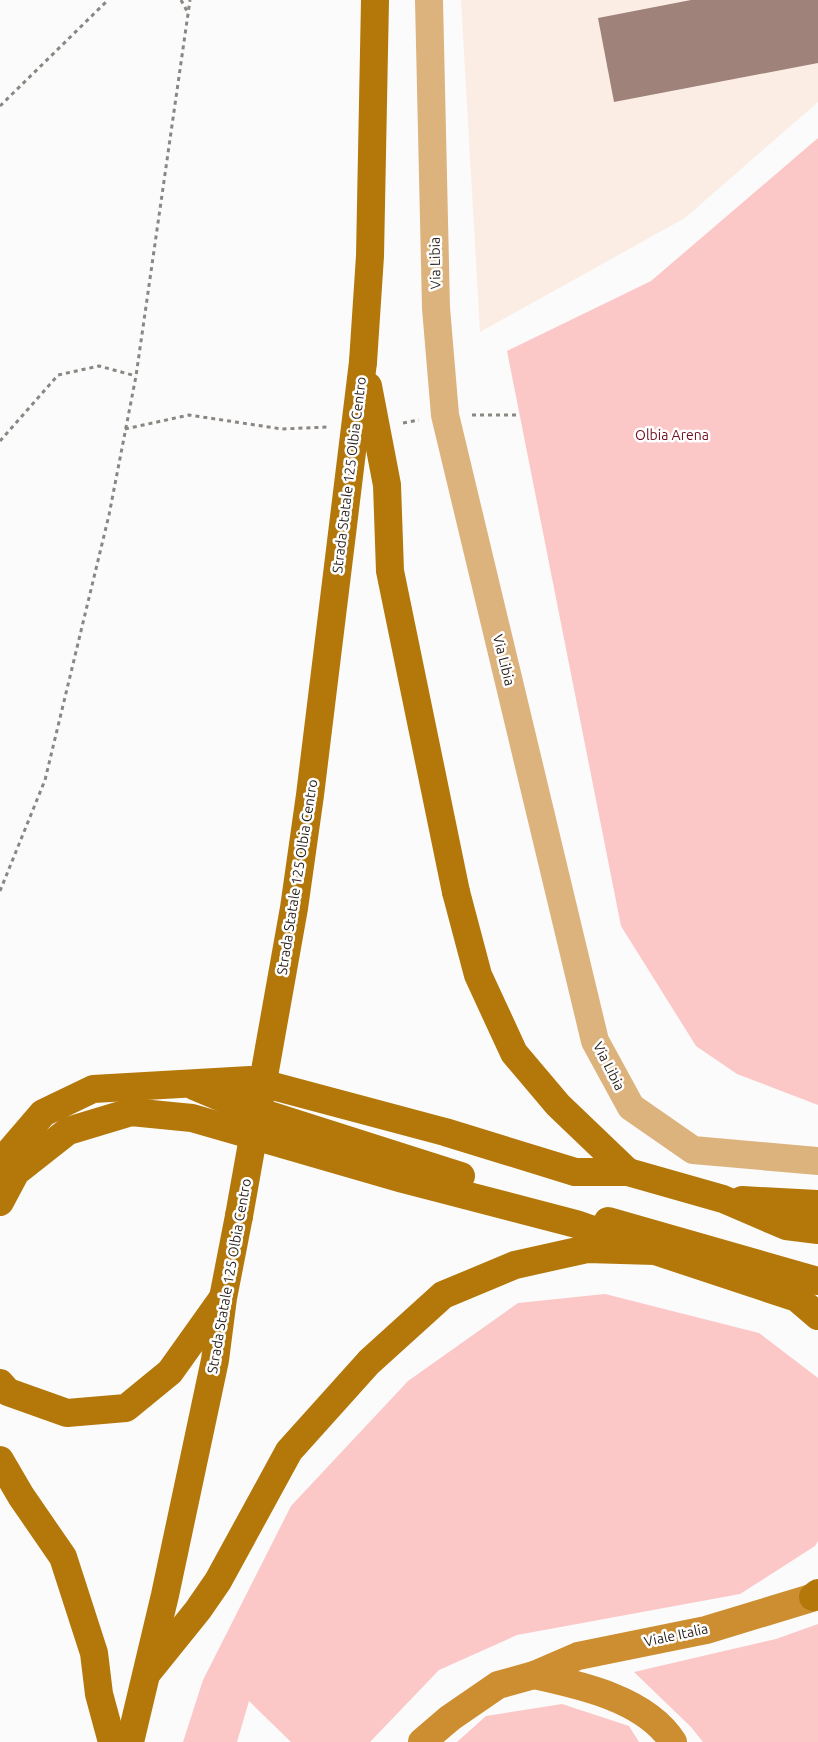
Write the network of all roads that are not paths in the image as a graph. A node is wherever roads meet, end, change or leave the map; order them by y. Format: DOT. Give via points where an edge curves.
graph roads {
  1 [pos="375,0"];
  2 [pos="429,0"];
  3 [pos="363,362"];
  4 [pos="186,1082"];
  5 [pos="818,1161"];
  6 [pos="0,1163"];
  7 [pos="628,1172"];
  8 [pos="723,1199"];
  9 [pos="0,1202"];
  10 [pos="818,1204"];
  11 [pos="818,1230"];
  12 [pos="655,1251"];
  13 [pos="818,1280"];
  14 [pos="223,1298"];
  15 [pos="818,1316"];
  16 [pos="0,1382"];
  17 [pos="0,1460"];
  18 [pos="816,1595"];
  19 [pos="148,1672"];
  20 [pos="534,1675"];
  21 [pos="112,1742"];
  22 [pos="130,1742"];
  23 [pos="422,1742"];
  24 [pos="673,1742"];
  1 -- 3 [label="main road, Strada Statale 125 Olbia Centro" via="370,256"];
  2 -- 5 [label="street, Via Libia" via="436,308 445,415 596,1041 631,1107 693,1150"];
  3 -- 7 [label="main road, bridge" via="387,485 390,571 456,892 478,976 514,1053 558,1104"];
  3 -- 14 [label="main road, Strada Statale 125 Olbia Centro, bridge" via="301,861"];
  4 -- 6 [label="main road" via="93,1089 43,1113"];
  4 -- 7 [label="main road" via="250,1080 445,1132 575,1172"];
  4 -- 13 [label="main road" via="244,1107 348,1142"];
  7 -- 8 [label="main road"];
  8 -- 10 [label="main road"];
  8 -- 11 [label="main road" via="786,1226"];
  9 -- 12 [label="main road" via="16,1172 68,1131 131,1112 192,1118 403,1180 576,1224"];
  12 -- 15 [label="main road" via="797,1298"];
  12 -- 19 [label="main road" via="587,1249 515,1265 443,1295 370,1362 289,1451 218,1581"];
  14 -- 16 [label="main road" via="170,1372 126,1408 67,1412 8,1392"];
  14 -- 19 [label="main road, Strada Statale 125 Olbia Centro" via="215,1360"];
  17 -- 21 [label="main road" via="63,1557 94,1653 99,1694"];
  18 -- 20 [label="main road, Viale Italia" via="706,1630 578,1656"];
  19 -- 22 [label="main road, Strada Statale 125 Olbia Centro"];
  20 -- 23 [label="main road, Viale Italia" via="498,1685"];
  20 -- 24 [label="main road" via="594,1688 637,1709 668,1734"];
}
